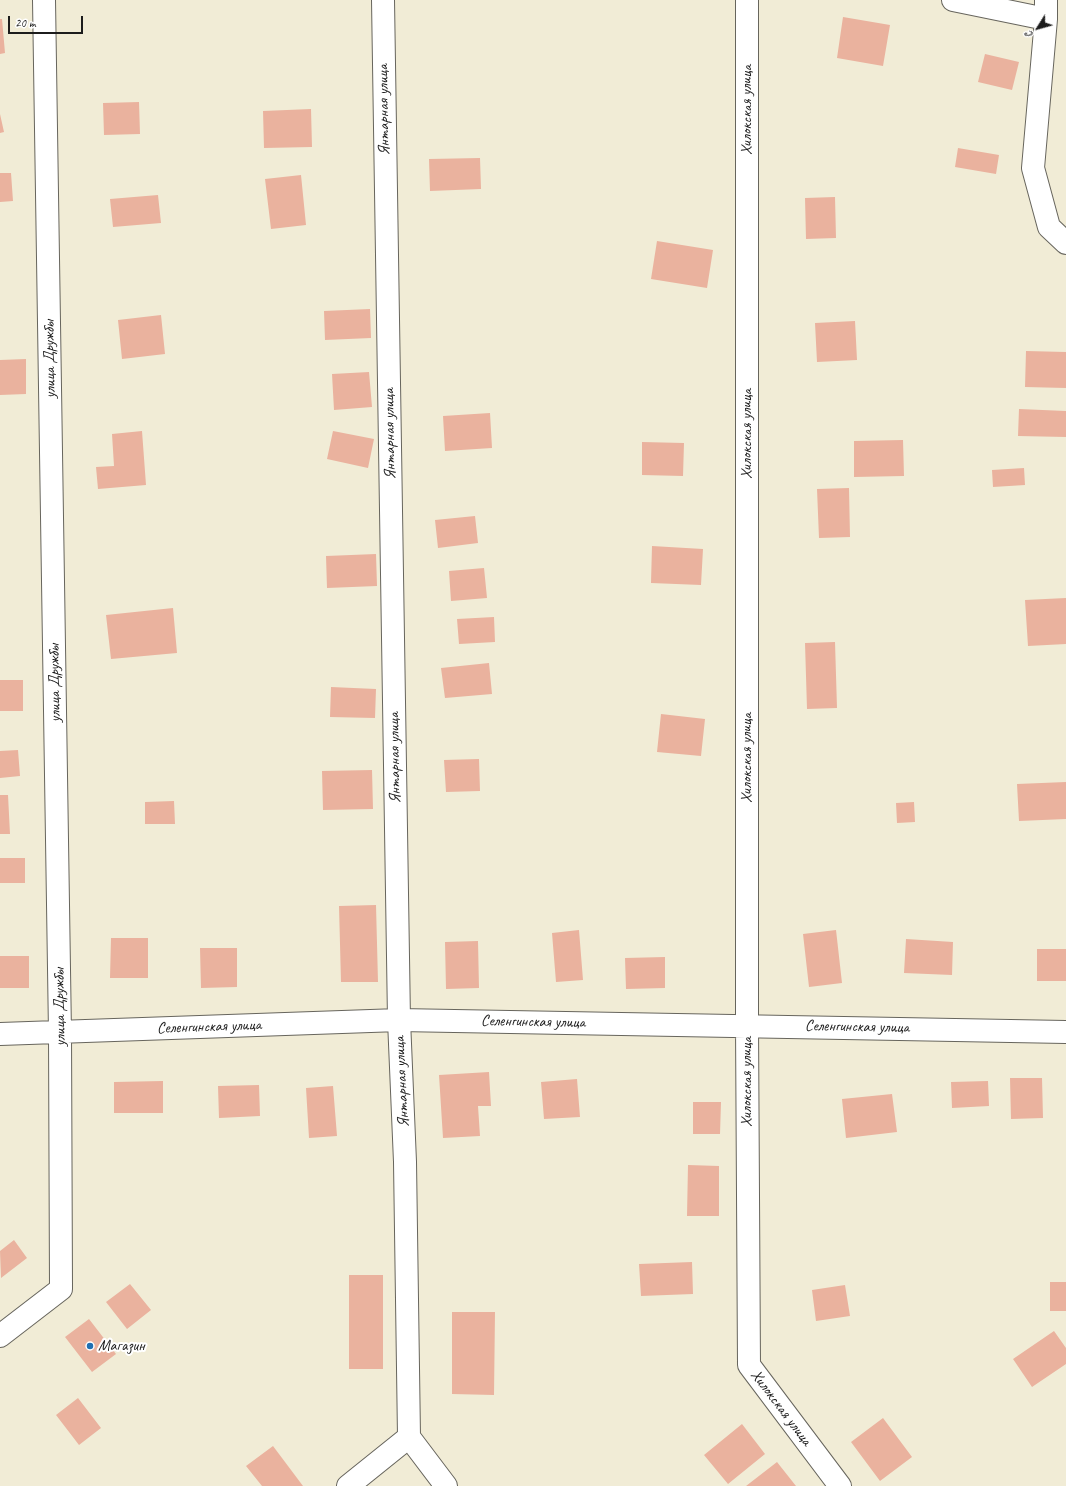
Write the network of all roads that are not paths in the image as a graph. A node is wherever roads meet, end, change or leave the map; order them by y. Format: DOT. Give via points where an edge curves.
graph roads {
  1 [pos="44,0"];
  2 [pos="383,0"];
  3 [pos="747,0"];
  4 [pos="953,0"];
  5 [pos="1046,10"];
  6 [pos="1066,243"];
  7 [pos="399,1020"];
  8 [pos="747,1025"];
  9 [pos="1066,1032"];
  10 [pos="60,1033"];
  11 [pos="0,1034"];
  12 [pos="0,1336"];
  13 [pos="409,1437"];
  14 [pos="348,1486"];
  15 [pos="446,1486"];
  16 [pos="840,1486"];
  1 -- 10 [label="street, улица Дружбы"];
  2 -- 7 [label="street, Янтарная улица"];
  3 -- 8 [label="street, Хилокская улица"];
  4 -- 5 [label="street"];
  5 -- 6 [label="street" via="1033,168 1048,228"];
  7 -- 8 [label="street, Селенгинская улица"];
  7 -- 10 [label="street, Селенгинская улица"];
  7 -- 13 [label="street, Янтарная улица" via="405,1162"];
  8 -- 9 [label="street, Селенгинская улица"];
  8 -- 16 [label="street, Хилокская улица" via="749,1365"];
  10 -- 11 [label="street, Селенгинская улица"];
  10 -- 12 [label="street, улица Дружбы" via="61,1289"];
  13 -- 14 [label="street"];
  13 -- 15 [label="street"];
}
